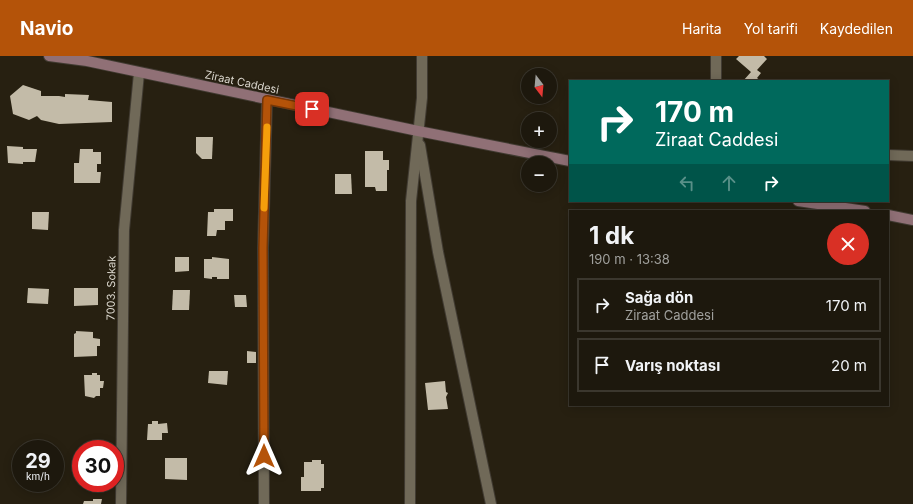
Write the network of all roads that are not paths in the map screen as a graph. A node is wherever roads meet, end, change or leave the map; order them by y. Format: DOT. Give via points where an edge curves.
graph roads {
  1 [pos="49,56"];
  2 [pos="422,56"];
  3 [pos="716,56"];
  4 [pos="87,59"];
  5 [pos="139,73"];
  6 [pos="716,80"];
  7 [pos="267,100"];
  8 [pos="418,131"];
  9 [pos="889,155"];
  10 [pos="913,156"];
  11 [pos="569,161"];
  12 [pos="813,202"];
  13 [pos="844,204"];
  14 [pos="862,210"];
  15 [pos="889,215"];
  16 [pos="913,220"];
  17 [pos="121,504"];
  18 [pos="264,504"];
  19 [pos="410,504"];
  20 [pos="491,504"];
  1 -- 4 [label="street, Ziraat Caddesi"];
  2 -- 8 [label="street" via="422,98"];
  3 -- 6 [label="street"];
  4 -- 5 [label="street, Ziraat Caddesi"];
  5 -- 7 [label="street, Ziraat Caddesi"];
  5 -- 17 [label="street, 7003. Sokak" via="124,230"];
  7 -- 8 [label="street, Ziraat Caddesi"];
  7 -- 18 [label="street" via="263,248"];
  8 -- 11 [label="street, Ziraat Caddesi"];
  8 -- 19 [label="street" via="411,200"];
  8 -- 20 [label="street" via="438,252"];
  9 -- 10 [label="street"];
  12 -- 13 [label="street"];
  13 -- 14 [label="street"];
  15 -- 16 [label="street"];
}
